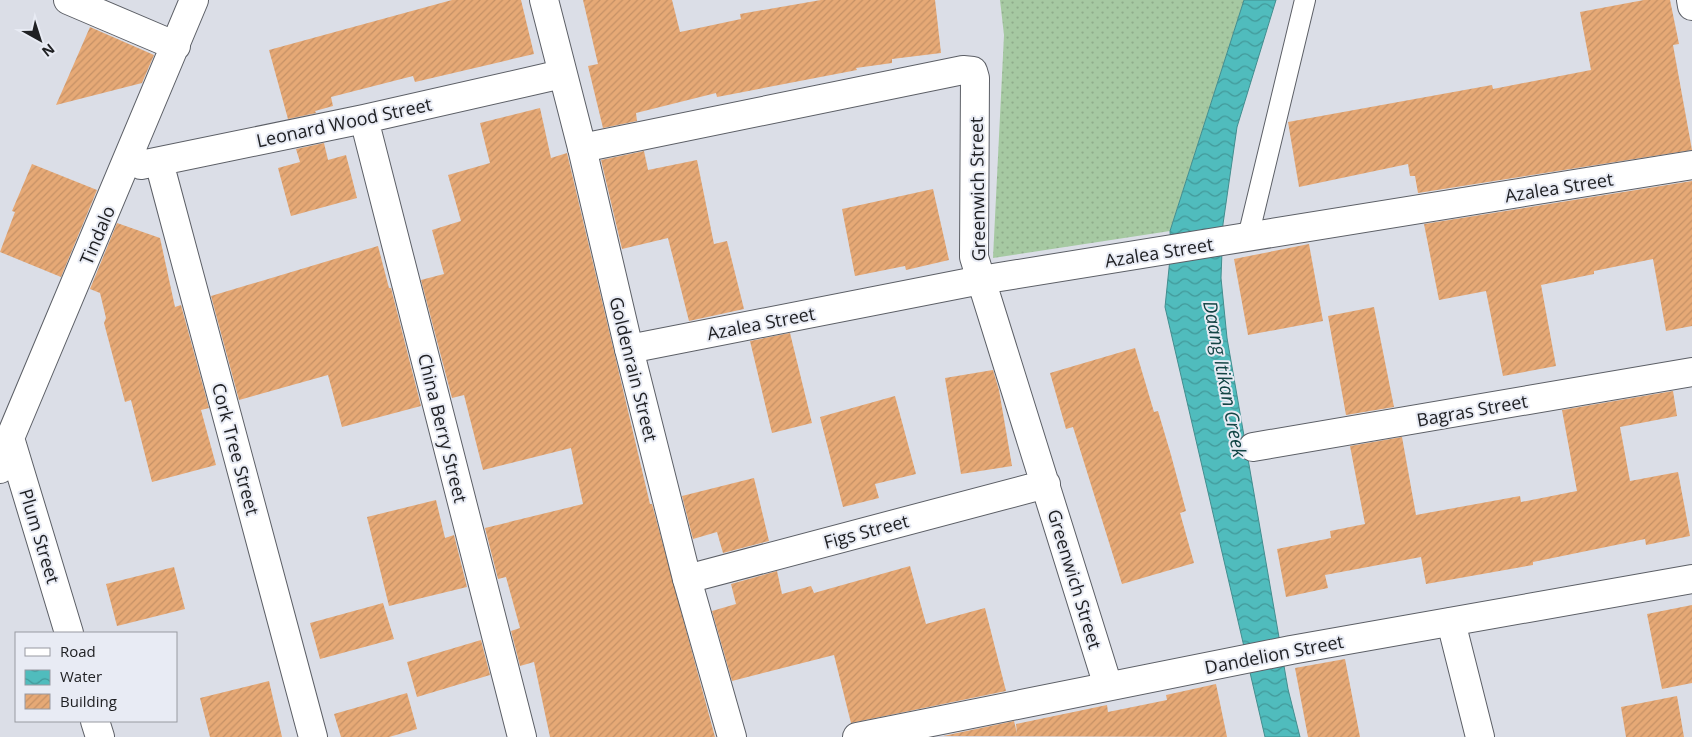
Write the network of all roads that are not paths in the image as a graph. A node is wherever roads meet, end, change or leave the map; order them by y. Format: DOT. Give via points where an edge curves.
graph roads {
  1 [pos="68,0"];
  2 [pos="194,0"];
  3 [pos="544,0"];
  4 [pos="1306,0"];
  5 [pos="1691,0"];
  6 [pos="1692,6"];
  7 [pos="176,46"];
  8 [pos="562,74"];
  9 [pos="364,119"];
  10 [pos="582,148"];
  11 [pos="159,162"];
  12 [pos="1692,165"];
  13 [pos="126,168"];
  14 [pos="1236,239"];
  15 [pos="981,280"];
  16 [pos="629,349"];
  17 [pos="1692,372"];
  18 [pos="10,438"];
  19 [pos="1253,447"];
  20 [pos="0,469"];
  21 [pos="1046,484"];
  22 [pos="686,579"];
  23 [pos="1692,579"];
  24 [pos="1451,622"];
  25 [pos="69,632"];
  26 [pos="1108,686"];
  27 [pos="95,722"];
  28 [pos="100,737"];
  29 [pos="313,737"];
  30 [pos="522,737"];
  31 [pos="732,737"];
  32 [pos="857,737"];
  33 [pos="1480,737"];
  1 -- 7 [label="street"];
  2 -- 7 [label="street, Tindalo"];
  3 -- 8 [label="street, Goldenrain Street"];
  4 -- 14 [label="lane"];
  5 -- 6 [label="street"];
  7 -- 13 [label="street, Tindalo"];
  8 -- 9 [label="street, Leonard Wood Street"];
  8 -- 10 [label="street, Goldenrain Street"];
  9 -- 11 [label="street, Leonard Wood Street"];
  9 -- 30 [label="street, China Berry Street"];
  10 -- 15 [label="street, Greenwich Street" via="963,70 973,71 976,78 974,257"];
  10 -- 16 [label="street, Goldenrain Street"];
  11 -- 13 [label="street, Leonard Wood Street"];
  11 -- 29 [label="street, Cork Tree Street"];
  12 -- 14 [label="street, Azalea Street"];
  13 -- 18 [label="street, Tindalo"];
  14 -- 15 [label="street, Azalea Street"];
  15 -- 16 [label="street, Azalea Street"];
  15 -- 21 [label="street, Greenwich Street"];
  16 -- 22 [label="street, Goldenrain Street"];
  17 -- 19 [label="street, Bagras Street"];
  18 -- 20 [label="street, Tindalo"];
  18 -- 25 [label="street, Plum Street"];
  21 -- 22 [label="street, Figs Street"];
  21 -- 26 [label="street, Greenwich Street"];
  22 -- 31 [label="street, Goldenrain Street"];
  23 -- 24 [label="street, Dandelion Street"];
  24 -- 26 [label="street, Dandelion Street"];
  24 -- 33 [label="street"];
  26 -- 32 [label="street, Dandelion Street"];
  27 -- 28 [label="street"];
}
